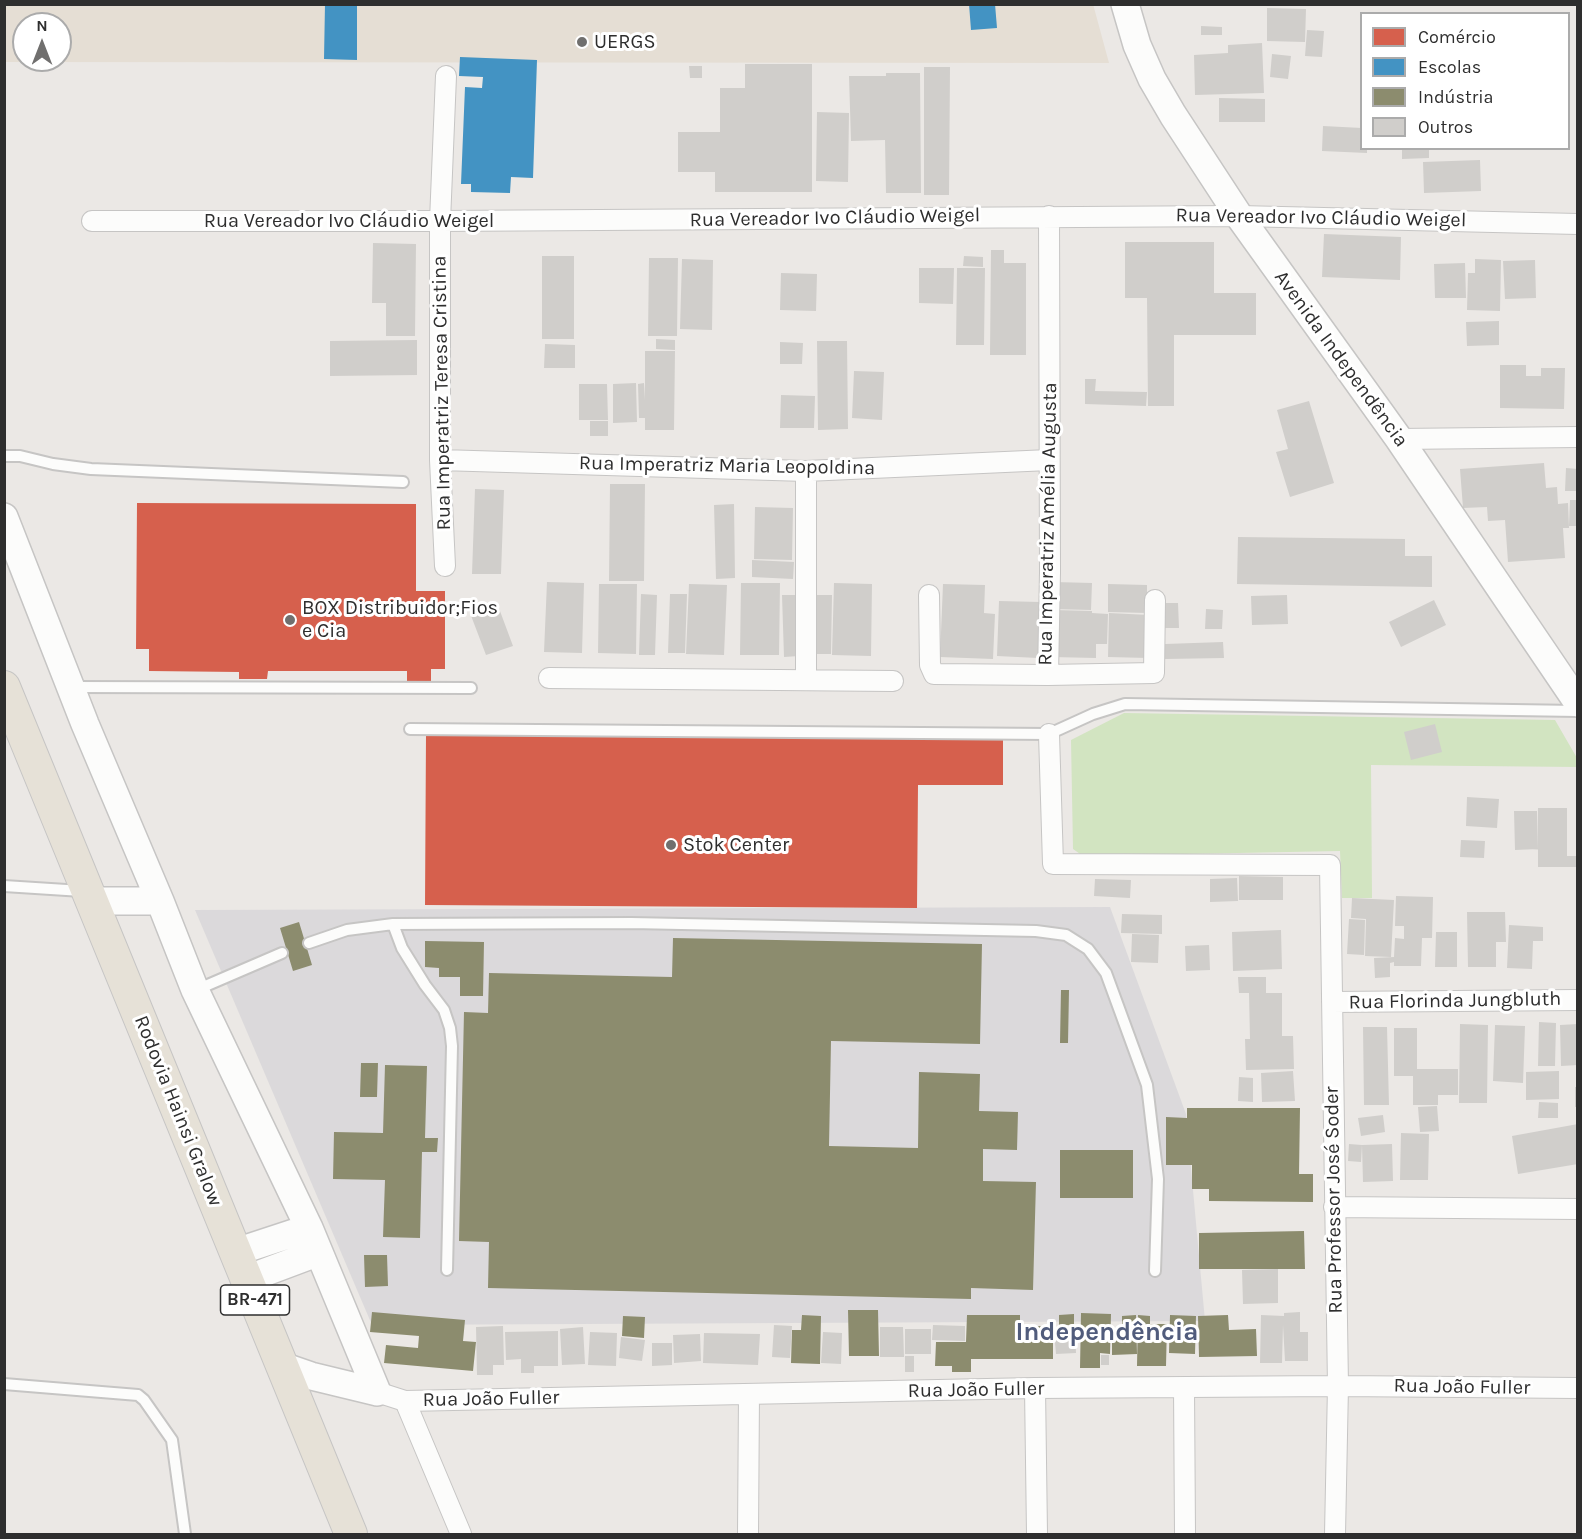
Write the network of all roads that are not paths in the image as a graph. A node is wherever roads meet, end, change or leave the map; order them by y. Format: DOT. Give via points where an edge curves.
graph roads {
  1 [pos="1125,4"];
  2 [pos="447,76"];
  3 [pos="1050,216"];
  4 [pos="1239,216"];
  5 [pos="92,221"];
  6 [pos="440,221"];
  7 [pos="1578,224"];
  8 [pos="1578,437"];
  9 [pos="1399,439"];
  10 [pos="4,456"];
  11 [pos="440,460"];
  12 [pos="1050,460"];
  13 [pos="806,471"];
  14 [pos="404,482"];
  15 [pos="4,516"];
  16 [pos="445,566"];
  17 [pos="929,595"];
  18 [pos="1155,600"];
  19 [pos="1048,675"];
  20 [pos="549,678"];
  21 [pos="806,678"];
  22 [pos="893,681"];
  23 [pos="4,687"];
  24 [pos="71,687"];
  25 [pos="471,688"];
  26 [pos="1578,703"];
  27 [pos="1578,711"];
  28 [pos="410,729"];
  29 [pos="1050,734"];
  30 [pos="4,886"];
  31 [pos="90,896"];
  32 [pos="160,901"];
  33 [pos="393,924"];
  34 [pos="309,943"];
  35 [pos="282,953"];
  36 [pos="195,990"];
  37 [pos="1578,1000"];
  38 [pos="1332,1002"];
  39 [pos="1334,1207"];
  40 [pos="1578,1209"];
  41 [pos="314,1240"];
  42 [pos="241,1266"];
  43 [pos="447,1270"];
  44 [pos="1155,1271"];
  45 [pos="282,1366"];
  46 [pos="4,1384"];
  47 [pos="1338,1386"];
  48 [pos="1035,1388"];
  49 [pos="1184,1388"];
  50 [pos="1578,1388"];
  51 [pos="377,1392"];
  52 [pos="749,1394"];
  53 [pos="405,1401"];
  54 [pos="185,1534"];
  55 [pos="351,1534"];
  56 [pos="461,1534"];
  57 [pos="748,1534"];
  58 [pos="1037,1534"];
  59 [pos="1185,1534"];
  60 [pos="1335,1534"];
  1 -- 4 [label="street, Avenida Independência" via="1152,79"];
  2 -- 6 [label="street, Rua Imperatriz Teresa Cristina"];
  3 -- 4 [label="street, Rua Vereador Ivo Cláudio Weigel"];
  3 -- 6 [label="street, Rua Vereador Ivo Cláudio Weigel"];
  3 -- 12 [label="street, Rua Imperatriz Amélia Augusta"];
  4 -- 7 [label="street, Rua Vereador Ivo Cláudio Weigel"];
  4 -- 9 [label="street, Avenida Independência"];
  5 -- 6 [label="street, Rua Vereador Ivo Cláudio Weigel"];
  6 -- 11 [label="street, Rua Imperatriz Teresa Cristina"];
  8 -- 9 [label="street"];
  9 -- 26 [label="street, Avenida Independência"];
  10 -- 14 [label="lane" via="91,469"];
  11 -- 13 [label="street, Rua Imperatriz Maria Leopoldina"];
  11 -- 16 [label="street, Rua Imperatriz Teresa Cristina"];
  12 -- 13 [label="street, Rua Imperatriz Maria Leopoldina"];
  12 -- 19 [label="street, Rua Imperatriz Amélia Augusta"];
  13 -- 21 [label="street"];
  15 -- 24 [label="street"];
  17 -- 19 [label="street, Rua Imperatriz Amélia Augusta" via="930,666 934,674"];
  18 -- 19 [label="street" via="1154,673"];
  20 -- 21 [label="street"];
  21 -- 22 [label="street"];
  23 -- 31 [label="main road, Rodovia Hainsi Gralow / BR-471"];
  24 -- 25 [label="lane"];
  24 -- 32 [label="street"];
  27 -- 29 [label="lane" via="1125,704"];
  28 -- 29 [label="lane"];
  29 -- 38 [label="street, Rua Professor José Soder" via="1053,864 1330,865"];
  30 -- 31 [label="lane"];
  31 -- 32 [label="street"];
  31 -- 42 [label="main road, Rodovia Hainsi Gralow / BR-471"];
  32 -- 36 [label="street"];
  33 -- 34 [label="lane" via="347,930"];
  33 -- 43 [label="lane" via="402,948 444,1010 450,1028"];
  33 -- 44 [label="lane" via="643,923 1036,931 1066,935 1088,949 1106,973 1147,1085 1158,1179"];
  35 -- 36 [label="lane"];
  36 -- 41 [label="street"];
  37 -- 38 [label="street, Rua Florinda Jungbluth"];
  38 -- 39 [label="street, Rua Professor José Soder"];
  39 -- 40 [label="street"];
  39 -- 47 [label="street, Rua Professor José Soder"];
  41 -- 42 [label="street"];
  41 -- 51 [label="street"];
  42 -- 45 [label="main road, Rodovia Hainsi Gralow / BR-471"];
  45 -- 51 [label="street"];
  45 -- 55 [label="main road, Rodovia Hainsi Gralow / BR-471"];
  46 -- 54 [label="lane" via="138,1395 172,1440"];
  47 -- 49 [label="street, Rua João Fuller"];
  47 -- 50 [label="street, Rua João Fuller"];
  47 -- 60 [label="street, Rua Professor José Soder"];
  48 -- 49 [label="street, Rua João Fuller"];
  48 -- 52 [label="street, Rua João Fuller"];
  48 -- 58 [label="street"];
  49 -- 59 [label="street"];
  51 -- 53 [label="street, Rua João Fuller"];
  52 -- 53 [label="street, Rua João Fuller"];
  52 -- 57 [label="street"];
  53 -- 56 [label="street"];
}
